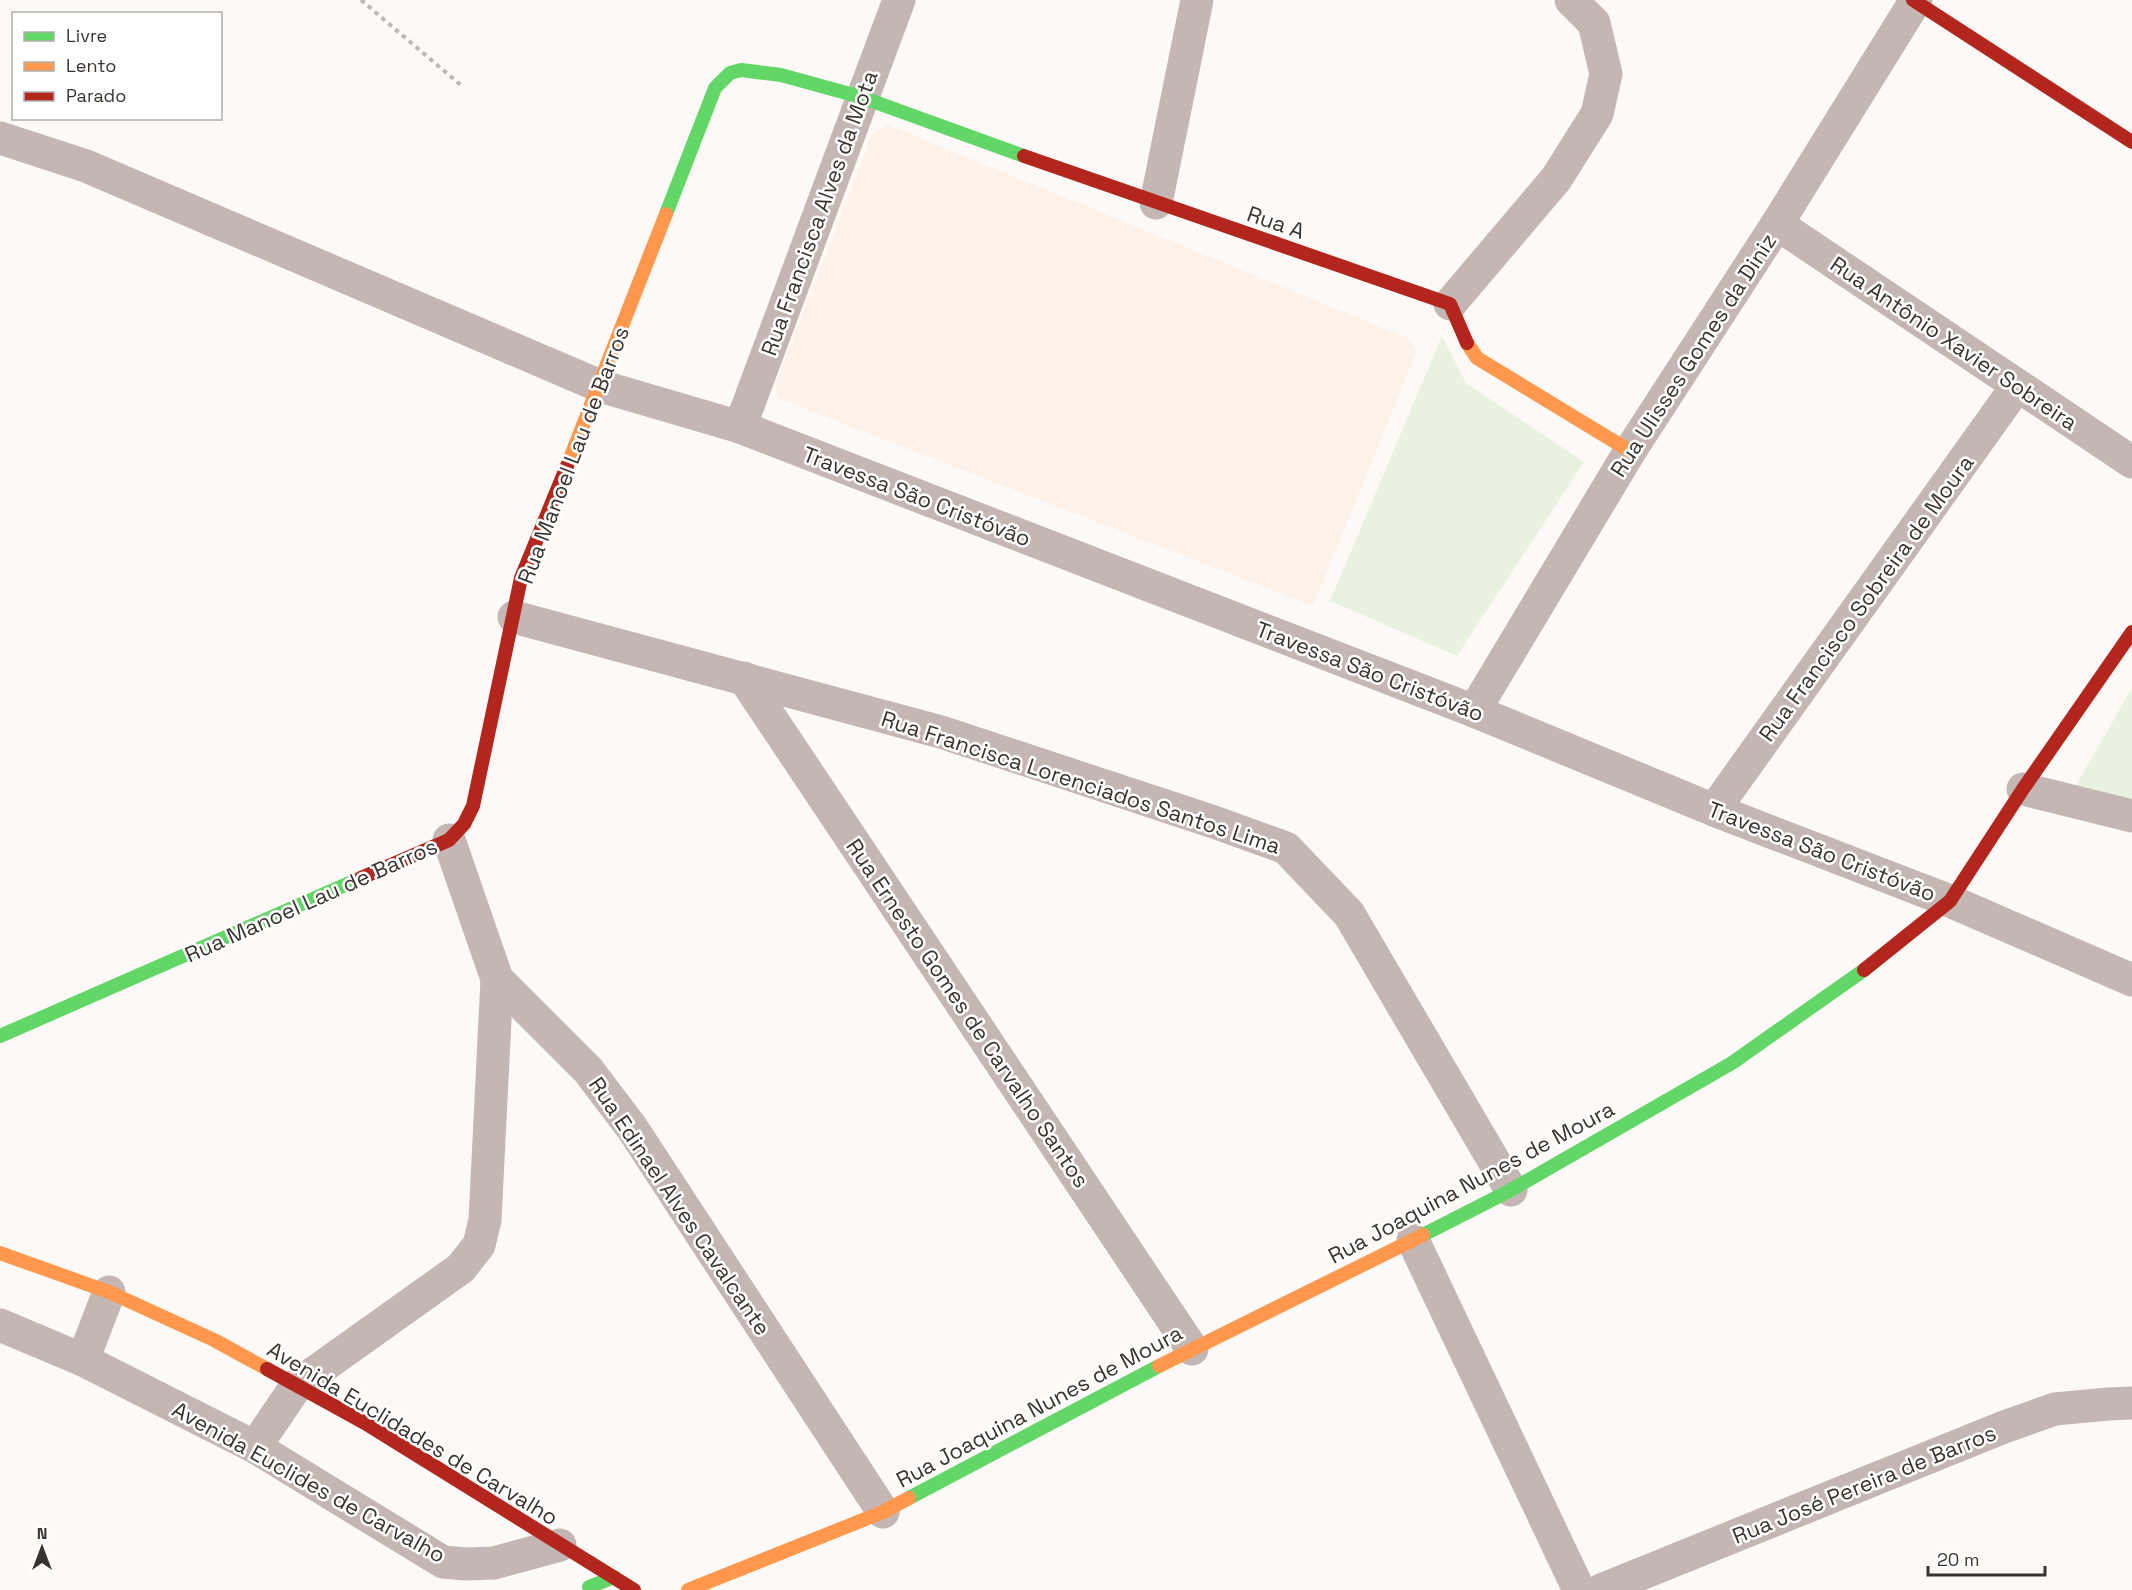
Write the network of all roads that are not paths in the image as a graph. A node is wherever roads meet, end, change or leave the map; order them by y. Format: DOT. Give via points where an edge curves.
graph roads {
  1 [pos="899,0"];
  2 [pos="1197,0"];
  3 [pos="1572,0"];
  4 [pos="1914,0"];
  5 [pos="715,88"];
  6 [pos="861,97"];
  7 [pos="0,138"];
  8 [pos="2132,142"];
  9 [pos="1155,203"];
  10 [pos="1777,224"];
  11 [pos="1450,304"];
  12 [pos="600,386"];
  13 [pos="2018,386"];
  14 [pos="740,427"];
  15 [pos="1630,451"];
  16 [pos="2132,462"];
  17 [pos="514,617"];
  18 [pos="2132,632"];
  19 [pos="744,678"];
  20 [pos="1474,711"];
  21 [pos="2023,789"];
  22 [pos="1714,810"];
  23 [pos="2132,816"];
  24 [pos="449,840"];
  25 [pos="1950,902"];
  26 [pos="497,979"];
  27 [pos="2132,980"];
  28 [pos="0,1036"];
  29 [pos="1511,1190"];
  30 [pos="1413,1240"];
  31 [pos="0,1253"];
  32 [pos="109,1292"];
  33 [pos="0,1325"];
  34 [pos="1192,1348"];
  35 [pos="83,1360"];
  36 [pos="297,1385"];
  37 [pos="2132,1403"];
  38 [pos="255,1447"];
  39 [pos="883,1512"];
  40 [pos="560,1545"];
  41 [pos="593,1586"];
  42 [pos="634,1590"];
  43 [pos="688,1590"];
  44 [pos="1579,1590"];
  45 [pos="1601,1590"];
  1 -- 6 [label="street, Rua Francisca Alves da Mota"];
  2 -- 9 [label="street"];
  3 -- 11 [label="street" via="1594,23 1606,74 1598,114 1556,179"];
  4 -- 8 [label="main road"];
  4 -- 10 [label="street, Rua Ulisses Gomes da Diniz"];
  5 -- 6 [label="main road, Rua A" via="730,73 741,70 781,75"];
  5 -- 12 [label="main road, Rua Manoel Lau de Barros"];
  6 -- 9 [label="main road, Rua A"];
  6 -- 14 [label="street, Rua Francisca Alves da Mota"];
  7 -- 12 [label="street, Travessa São Cristóvão" via="86,166"];
  9 -- 11 [label="main road, Rua A"];
  10 -- 13 [label="street, Rua Antônio Xavier Sobreira"];
  10 -- 15 [label="street, Rua Ulisses Gomes da Diniz"];
  11 -- 15 [label="main road" via="1477,358"];
  12 -- 14 [label="street, Travessa São Cristóvão"];
  12 -- 17 [label="main road, Rua Manoel Lau de Barros" via="521,578"];
  13 -- 16 [label="street, Rua Antônio Xavier Sobreira"];
  13 -- 22 [label="street, Rua Francisco Sobreira de Moura"];
  14 -- 20 [label="street, Travessa São Cristóvão"];
  15 -- 20 [label="street, Rua Ulisses Gomes da Diniz"];
  17 -- 19 [label="street, Rua Francisca Lorenciados Santos Lima"];
  17 -- 24 [label="main road, Rua Manoel Lau de Barros" via="473,806 464,824"];
  18 -- 21 [label="main road, Rua Joaquina Nunes de Moura"];
  19 -- 29 [label="street, Rua Francisca Lorenciados Santos Lima" via="941,732 1287,848 1349,914"];
  19 -- 34 [label="street, Rua Ernesto Gomes de Carvalho Santos"];
  20 -- 22 [label="street, Travessa São Cristóvão"];
  21 -- 23 [label="street"];
  21 -- 25 [label="main road, Rua Joaquina Nunes de Moura"];
  22 -- 25 [label="street, Travessa São Cristóvão"];
  24 -- 26 [label="street, Rua Edinael Alves Cavalcante"];
  24 -- 28 [label="main road, Rua Manoel Lau de Barros"];
  25 -- 27 [label="street, Travessa São Cristóvão"];
  25 -- 29 [label="main road, Rua Joaquina Nunes de Moura" via="1856,976 1732,1063"];
  26 -- 36 [label="street" via="485,1220 479,1245 461,1268"];
  26 -- 39 [label="street, Rua Edinael Alves Cavalcante" via="588,1070 632,1128"];
  29 -- 30 [label="main road, Rua Joaquina Nunes de Moura"];
  30 -- 34 [label="main road, Rua Joaquina Nunes de Moura"];
  30 -- 44 [label="street"];
  31 -- 32 [label="main road, Avenida Euclidades de Carvalho"];
  32 -- 35 [label="street"];
  32 -- 36 [label="main road, Avenida Euclidades de Carvalho" via="214,1340"];
  33 -- 35 [label="street, Avenida Euclides de Carvalho"];
  34 -- 39 [label="main road, Rua Joaquina Nunes de Moura"];
  35 -- 38 [label="street, Avenida Euclides de Carvalho"];
  36 -- 38 [label="street"];
  36 -- 40 [label="main road, Avenida Euclidades de Carvalho"];
  37 -- 45 [label="street, Rua José Pereira de Barros" via="2055,1409"];
  38 -- 40 [label="street, Avenida Euclides de Carvalho" via="443,1562 494,1563"];
  39 -- 43 [label="main road, Rua Joaquina Nunes de Moura"];
  40 -- 41 [label="main road, Avenida Euclidades de Carvalho"];
  41 -- 42 [label="main road, Avenida Euclidades de Carvalho"];
}
